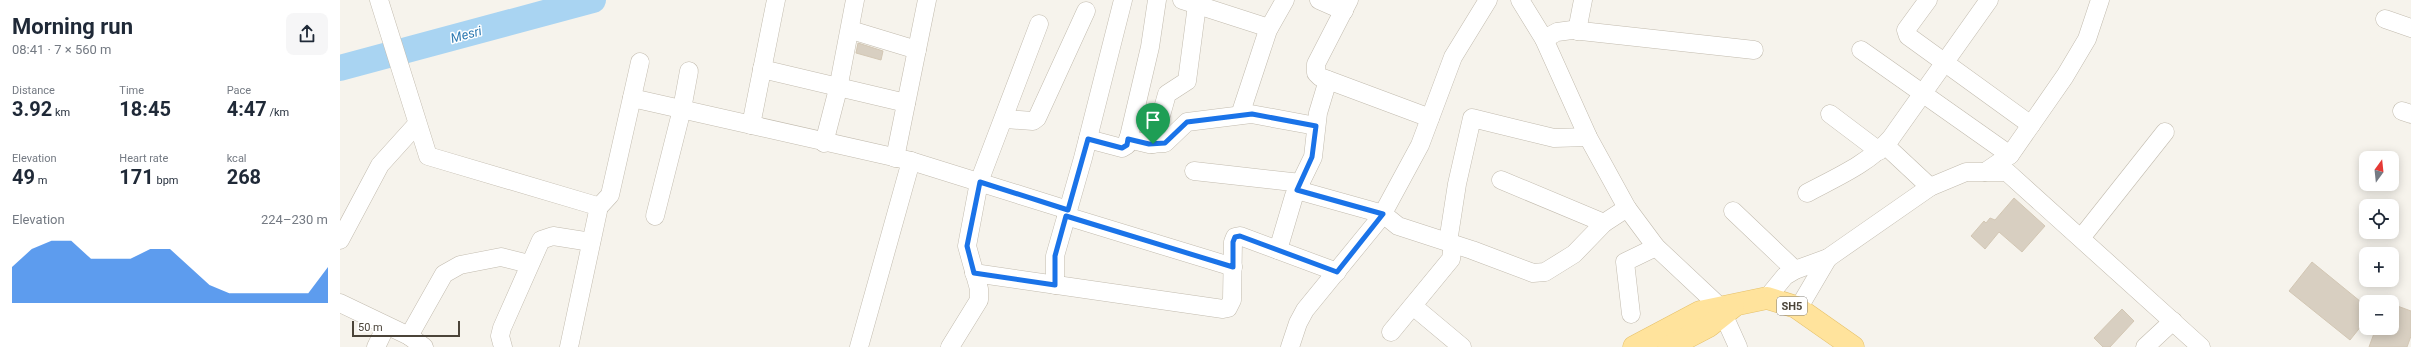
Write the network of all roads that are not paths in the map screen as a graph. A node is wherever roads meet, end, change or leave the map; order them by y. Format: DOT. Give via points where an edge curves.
graph roads {
  1 [pos="379,0"];
  2 [pos="776,0"];
  3 [pos="855,0"];
  4 [pos="927,0"];
  5 [pos="1123,0"];
  6 [pos="1157,0"];
  7 [pos="1285,0"];
  8 [pos="1319,0"];
  9 [pos="1488,0"];
  10 [pos="1520,0"];
  11 [pos="1583,0"];
  12 [pos="1928,0"];
  13 [pos="1989,0"];
  14 [pos="2100,0"];
  15 [pos="1189,2"];
  16 [pos="1346,5"];
  17 [pos="1228,7"];
  18 [pos="1086,11"];
  19 [pos="2385,19"];
  20 [pos="1039,24"];
  21 [pos="1269,28"];
  22 [pos="2411,28"];
  23 [pos="851,30"];
  24 [pos="1577,31"];
  25 [pos="1544,39"];
  26 [pos="917,50"];
  27 [pos="1754,50"];
  28 [pos="1861,50"];
  29 [pos="640,62"];
  30 [pos="1944,62"];
  31 [pos="762,69"];
  32 [pos="689,71"];
  33 [pos="1328,80"];
  34 [pos="838,89"];
  35 [pos="1921,94"];
  36 [pos="632,98"];
  37 [pos="906,103"];
  38 [pos="682,109"];
  39 [pos="1830,114"];
  40 [pos="1240,115"];
  41 [pos="1430,118"];
  42 [pos="416,119"];
  43 [pos="1005,119"];
  44 [pos="751,125"];
  45 [pos="2031,125"];
  46 [pos="1316,126"];
  47 [pos="2165,132"];
  48 [pos="1588,138"];
  49 [pos="1088,139"];
  50 [pos="1128,139"];
  51 [pos="824,142"];
  52 [pos="1153,144"];
  53 [pos="1882,148"];
  54 [pos="2010,155"];
  55 [pos="903,160"];
  56 [pos="1194,171"];
  57 [pos="1985,172"];
  58 [pos="983,174"];
  59 [pos="1501,180"];
  60 [pos="1299,187"];
  61 [pos="1930,187"];
  62 [pos="1807,193"];
  63 [pos="598,208"];
  64 [pos="1627,208"];
  65 [pos="1733,211"];
  66 [pos="1067,213"];
  67 [pos="655,216"];
  68 [pos="1380,218"];
  69 [pos="1604,223"];
  70 [pos="2080,238"];
  71 [pos="340,240"];
  72 [pos="591,242"];
  73 [pos="1450,243"];
  74 [pos="1656,247"];
  75 [pos="1278,250"];
  76 [pos="1828,258"];
  77 [pos="529,264"];
  78 [pos="1233,267"];
  79 [pos="1795,270"];
  80 [pos="1337,272"];
  81 [pos="974,273"];
  82 [pos="1055,285"];
  83 [pos="1767,298"];
  84 [pos="340,303"];
  85 [pos="1413,306"];
  86 [pos="1727,308"];
  87 [pos="1798,309"];
  88 [pos="1631,314"];
  89 [pos="2173,321"];
  90 [pos="386,326"];
  91 [pos="1391,332"];
  92 [pos="409,336"];
  93 [pos="864,345"];
  94 [pos="376,347"];
  95 [pos="424,347"];
  96 [pos="503,347"];
  97 [pos="569,347"];
  98 [pos="950,347"];
  99 [pos="1290,347"];
  100 [pos="1462,347"];
  101 [pos="1634,347"];
  102 [pos="1669,347"];
  103 [pos="1738,347"];
  104 [pos="1853,347"];
  105 [pos="2145,347"];
  106 [pos="2201,347"];
  1 -- 42 [label="street"];
  2 -- 31 [label="street"];
  3 -- 23 [label="street"];
  4 -- 26 [label="street"];
  5 -- 49 [label="street"];
  6 -- 50 [label="street" via="1150,47"];
  7 -- 21 [label="street"];
  8 -- 16 [label="street"];
  9 -- 41 [label="street" via="1453,57"];
  10 -- 25 [label="street"];
  11 -- 24 [label="street"];
  12 -- 30 [label="street" via="1908,25 1906,33"];
  13 -- 30 [label="street"];
  14 -- 45 [label="street" via="2087,39 2066,76"];
  15 -- 17 [label="street"];
  15 -- 52 [label="street" via="1187,81 1167,94"];
  16 -- 33 [label="street" via="1315,68 1320,77"];
  17 -- 21 [label="street"];
  18 -- 43 [label="street" via="1037,118"];
  19 -- 22 [label="street"];
  20 -- 43 [label="street"];
  21 -- 40 [label="street"];
  23 -- 26 [label="street"];
  23 -- 34 [label="street"];
  24 -- 25 [label="street" via="1557,32"];
  24 -- 27 [label="street"];
  25 -- 48 [label="street"];
  26 -- 37 [label="street"];
  28 -- 35 [label="street"];
  29 -- 36 [label="street"];
  30 -- 35 [label="street"];
  30 -- 45 [label="street"];
  31 -- 34 [label="street"];
  31 -- 44 [label="street"];
  32 -- 38 [label="street"];
  33 -- 41 [label="street"];
  33 -- 46 [label="street"];
  34 -- 37 [label="street"];
  34 -- 51 [label="street"];
  35 -- 53 [label="street"];
  35 -- 54 [label="street"];
  36 -- 38 [label="street"];
  36 -- 63 [label="street" via="610,195"];
  37 -- 55 [label="street"];
  38 -- 44 [label="street"];
  38 -- 67 [label="street"];
  39 -- 53 [label="street"];
  40 -- 46 [label="street" via="1252,114"];
  40 -- 52 [label="street" via="1187,122 1165,143"];
  41 -- 68 [label="street" via="1420,145"];
  42 -- 63 [label="street" via="425,153 431,158 594,204"];
  42 -- 71 [label="street" via="378,168"];
  43 -- 58 [label="street"];
  44 -- 51 [label="street"];
  45 -- 54 [label="street"];
  46 -- 60 [label="street" via="1312,157"];
  47 -- 70 [label="street"];
  48 -- 64 [label="street"];
  48 -- 73 [label="street" via="1554,138 1472,118 1457,184"];
  49 -- 50 [label="street" via="1122,148 1127,145"];
  49 -- 66 [label="street"];
  50 -- 52 [label="street"];
  51 -- 55 [label="street"];
  53 -- 61 [label="street"];
  53 -- 62 [label="street" via="1867,160"];
  54 -- 57 [label="street"];
  55 -- 58 [label="street"];
  55 -- 93 [label="street"];
  56 -- 60 [label="street"];
  57 -- 61 [label="street" via="1966,172"];
  57 -- 70 [label="street" via="2007,172"];
  58 -- 66 [label="street"];
  58 -- 81 [label="street" via="967,246"];
  59 -- 69 [label="street"];
  60 -- 68 [label="street"];
  60 -- 75 [label="street"];
  61 -- 76 [label="street"];
  63 -- 72 [label="street"];
  64 -- 69 [label="street"];
  64 -- 74 [label="street"];
  65 -- 79 [label="street"];
  66 -- 78 [label="street"];
  66 -- 82 [label="street" via="1055,256"];
  68 -- 73 [label="street"];
  68 -- 80 [label="street"];
  69 -- 73 [label="street" via="1574,254 1545,272 1521,270"];
  70 -- 89 [label="street"];
  72 -- 77 [label="street" via="547,236 538,244"];
  72 -- 97 [label="street"];
  73 -- 85 [label="street" via="1450,259"];
  74 -- 86 [label="street"];
  74 -- 88 [label="street" via="1625,262"];
  75 -- 78 [label="street" via="1240,236 1235,237"];
  75 -- 80 [label="street"];
  76 -- 79 [label="street"];
  76 -- 87 [label="street"];
  77 -- 92 [label="street" via="501,257 451,268 444,274"];
  77 -- 96 [label="street" via="502,328 500,336"];
  78 -- 82 [label="street" via="1232,300 1228,308 1223,309"];
  79 -- 83 [label="street" via="1785,276"];
  80 -- 99 [label="street" via="1305,310"];
  81 -- 82 [label="street"];
  81 -- 98 [label="street" via="979,300"];
  83 -- 86 [label="main road, SH5"];
  83 -- 87 [label="main road, SH5"];
  84 -- 90 [label="street"];
  85 -- 91 [label="street"];
  85 -- 100 [label="street"];
  86 -- 101 [label="main road, SH5" via="1700,312"];
  86 -- 102 [label="main road, SH5" via="1708,326"];
  86 -- 103 [label="street"];
  87 -- 104 [label="main road, SH5"];
  89 -- 105 [label="street"];
  89 -- 106 [label="street"];
  90 -- 92 [label="street"];
  90 -- 94 [label="street"];
  92 -- 95 [label="street"];
}
